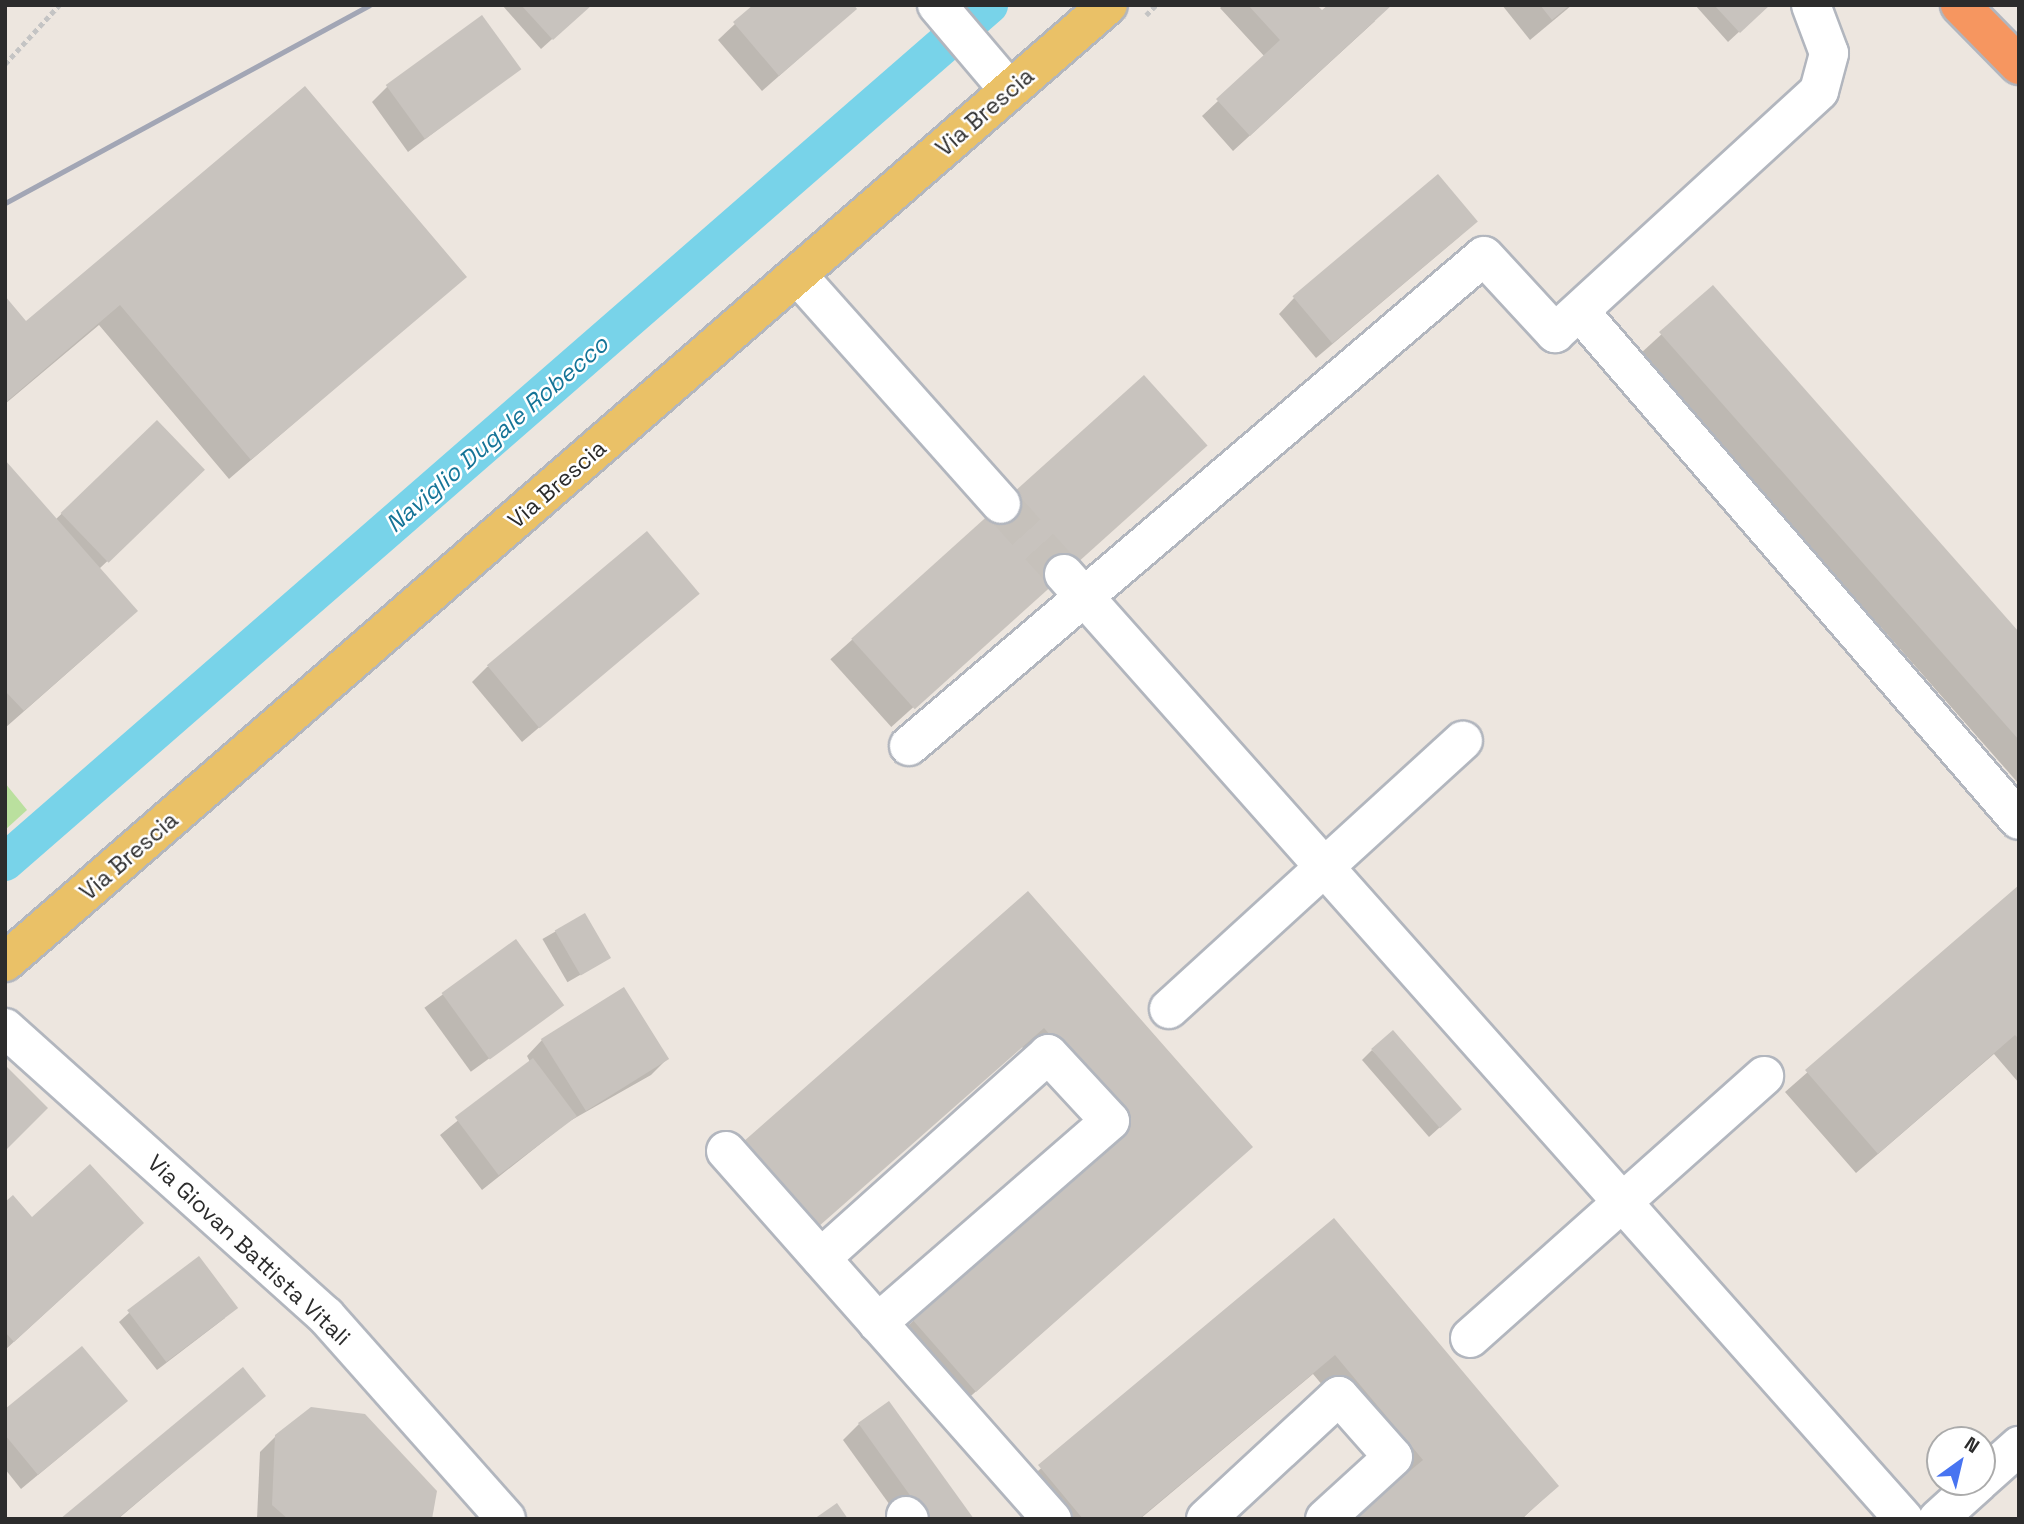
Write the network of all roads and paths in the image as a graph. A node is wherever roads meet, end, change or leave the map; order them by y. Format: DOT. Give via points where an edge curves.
graph roads {
  1 [pos="59,5"];
  2 [pos="937,5"];
  3 [pos="1108,5"];
  4 [pos="1811,5"];
  5 [pos="1960,5"];
  6 [pos="5,64"];
  7 [pos="2019,65"];
  8 [pos="1009,90"];
  9 [pos="798,276"];
  10 [pos="1580,312"];
  11 [pos="1001,504"];
  12 [pos="1073,585"];
  13 [pos="1463,741"];
  14 [pos="909,746"];
  15 [pos="2019,820"];
  16 [pos="1325,867"];
  17 [pos="5,962"];
  18 [pos="1169,1009"];
  19 [pos="5,1028"];
  20 [pos="1764,1076"];
  21 [pos="726,1151"];
  22 [pos="1622,1201"];
  23 [pos="821,1258"];
  24 [pos="878,1323"];
  25 [pos="1470,1338"];
  26 [pos="2019,1446"];
  27 [pos="1996,1467"];
  28 [pos="1963,1496"];
  29 [pos="506,1519"];
  30 [pos="1052,1519"];
  31 [pos="1206,1519"];
  32 [pos="1325,1519"];
  33 [pos="1904,1519"];
  34 [pos="1938,1519"];
  1 -- 6 [label="path"];
  2 -- 8 [label="street"];
  3 -- 8 [label="main road, Via Brescia"];
  4 -- 10 [label="street" via="1829,53 1819,91"];
  5 -- 7 [label="highway"];
  8 -- 9 [label="main road, Via Brescia"];
  9 -- 11 [label="street"];
  9 -- 17 [label="main road, Via Brescia"];
  10 -- 12 [label="street" via="1556,333 1484,256"];
  10 -- 15 [label="street"];
  12 -- 14 [label="street"];
  12 -- 16 [label="street"];
  13 -- 16 [label="street"];
  16 -- 18 [label="street"];
  16 -- 22 [label="street"];
  19 -- 29 [label="street, Via Giovan Battista Vitali" via="326,1316"];
  20 -- 22 [label="street"];
  21 -- 23 [label="street"];
  22 -- 25 [label="street"];
  22 -- 33 [label="street"];
  23 -- 24 [label="street"];
  23 -- 24 [label="street" via="1048,1054 1110,1121"];
  24 -- 30 [label="street"];
  26 -- 27 [label="street"];
  28 -- 34 [label="street"];
  31 -- 32 [label="street" via="1339,1396 1393,1457"];
}
